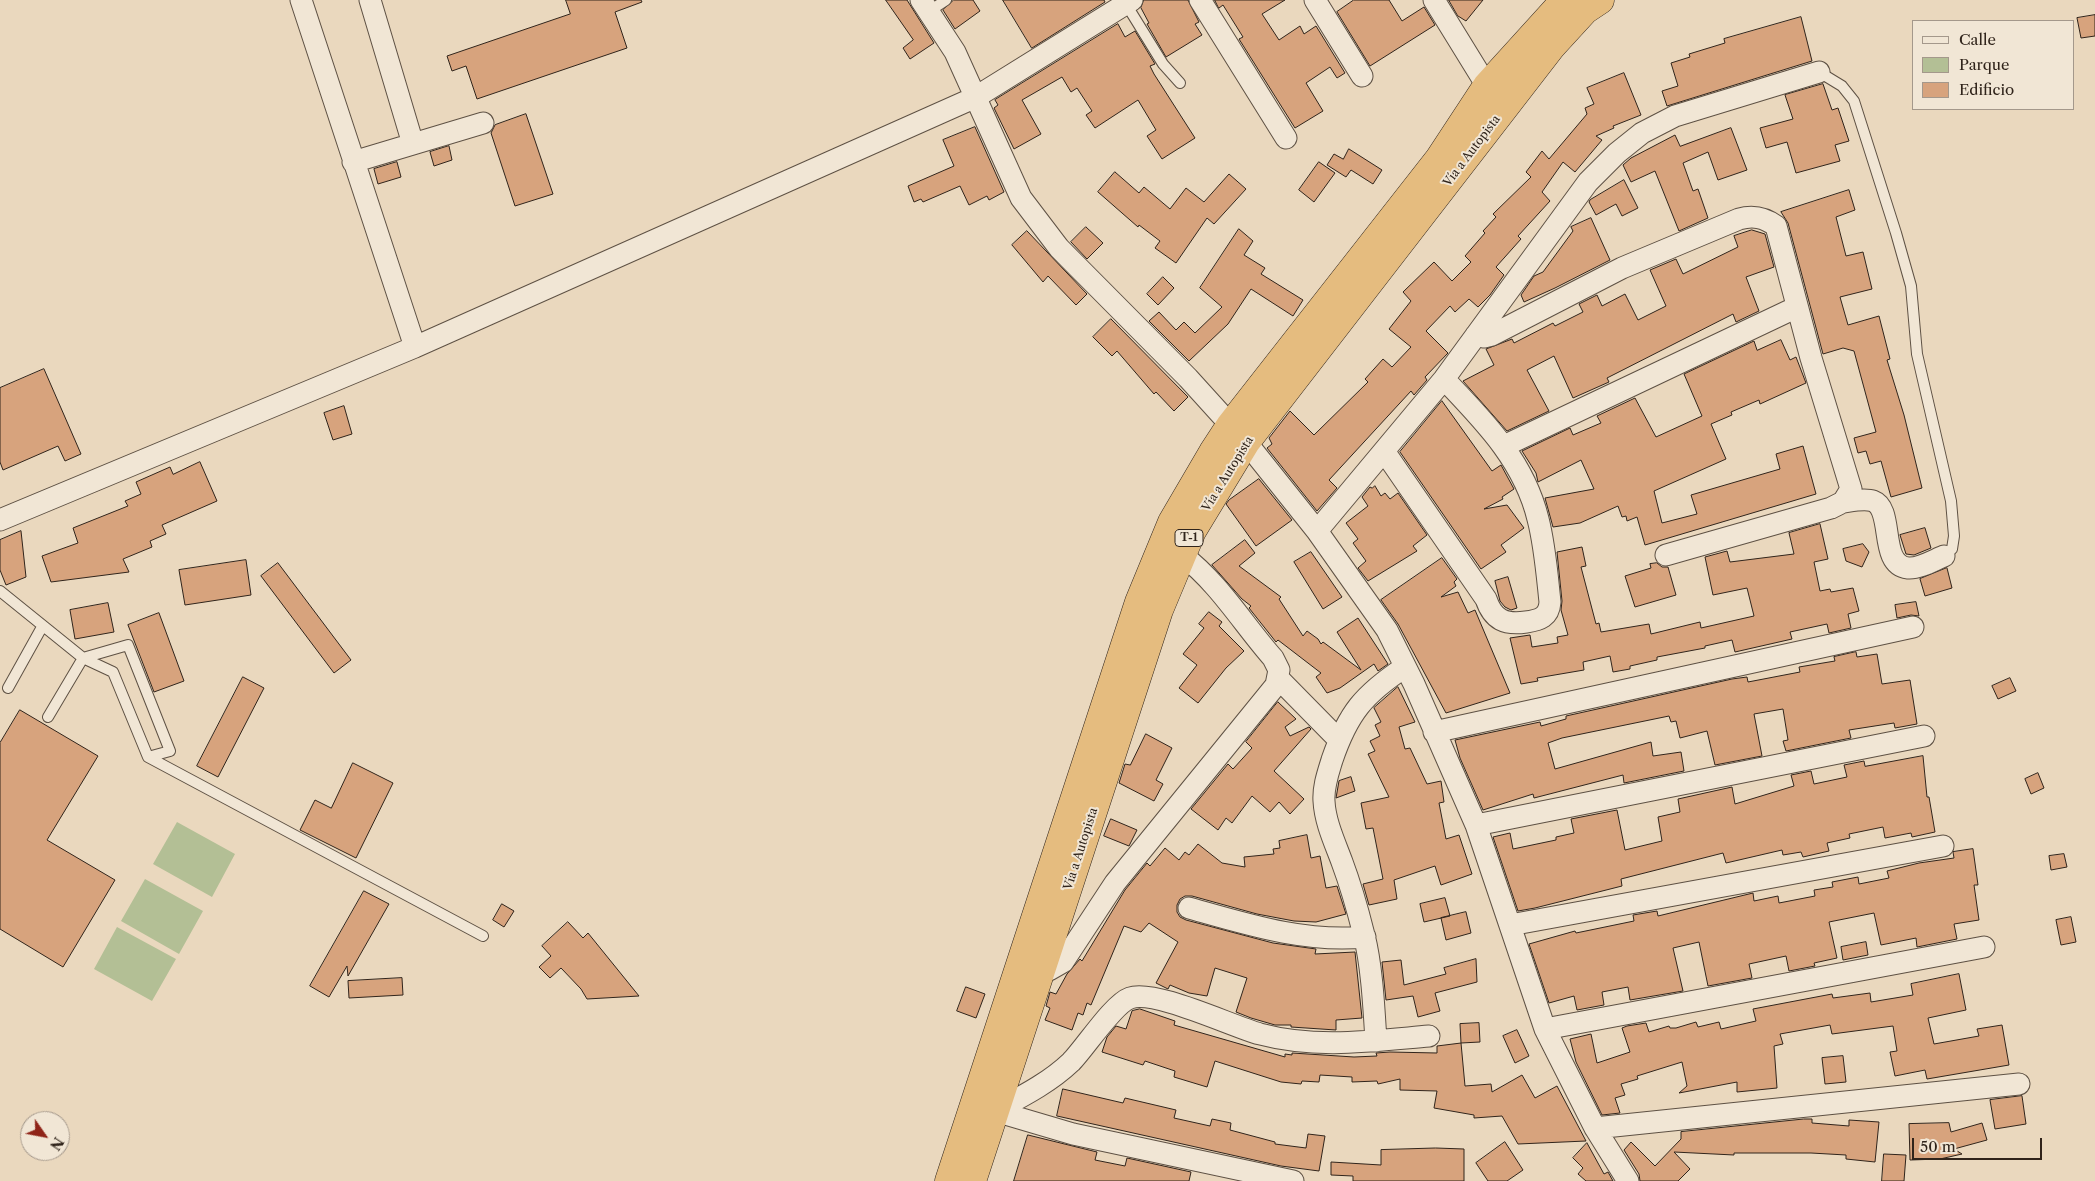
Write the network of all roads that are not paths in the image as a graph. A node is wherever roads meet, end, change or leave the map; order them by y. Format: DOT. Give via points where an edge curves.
graph roads {
  1 [pos="301,0"];
  2 [pos="370,0"];
  3 [pos="946,0"];
  4 [pos="1200,0"];
  5 [pos="1315,0"];
  6 [pos="1434,0"];
  7 [pos="1565,0"];
  8 [pos="1600,0"];
  9 [pos="1129,2"];
  10 [pos="925,6"];
  11 [pos="1819,72"];
  12 [pos="1362,76"];
  13 [pos="1180,83"];
  14 [pos="1487,86"];
  15 [pos="976,97"];
  16 [pos="483,124"];
  17 [pos="1286,138"];
  18 [pos="413,144"];
  19 [pos="353,162"];
  20 [pos="1797,306"];
  21 [pos="1476,336"];
  22 [pos="414,347"];
  23 [pos="1444,379"];
  24 [pos="1238,434"];
  25 [pos="1504,446"];
  26 [pos="1384,451"];
  27 [pos="1843,502"];
  28 [pos="0,520"];
  29 [pos="1316,531"];
  30 [pos="1182,555"];
  31 [pos="1666,555"];
  32 [pos="1944,556"];
  33 [pos="0,591"];
  34 [pos="42,627"];
  35 [pos="1913,627"];
  36 [pos="83,658"];
  37 [pos="1405,667"];
  38 [pos="1278,678"];
  39 [pos="8,688"];
  40 [pos="48,717"];
  41 [pos="1434,732"];
  42 [pos="1924,736"];
  43 [pos="1339,740"];
  44 [pos="148,757"];
  45 [pos="1476,825"];
  46 [pos="1943,846"];
  47 [pos="1189,908"];
  48 [pos="1510,925"];
  49 [pos="483,936"];
  50 [pos="1365,937"];
  51 [pos="1984,947"];
  52 [pos="1041,970"];
  53 [pos="1545,1029"];
  54 [pos="1429,1036"];
  55 [pos="1376,1041"];
  56 [pos="2019,1084"];
  57 [pos="995,1111"];
  58 [pos="1595,1128"];
  59 [pos="949,1181"];
  60 [pos="972,1181"];
  61 [pos="1292,1181"];
  62 [pos="1628,1181"];
  1 -- 19 [label="street"];
  2 -- 18 [label="street"];
  3 -- 10 [label="lane"];
  4 -- 17 [label="street"];
  5 -- 12 [label="street"];
  6 -- 14 [label="street"];
  7 -- 14 [label="highway, Vía a Autopista / T-1"];
  8 -- 24 [label="highway, Vía a Autopista / T-1" via="1585,10 1552,46"];
  9 -- 13 [label="lane" via="1164,64"];
  9 -- 15 [label="street"];
  10 -- 15 [label="street" via="955,52"];
  11 -- 21 [label="street" via="1674,116 1642,133 1588,182"];
  11 -- 32 [label="lane" via="1842,86 1854,101 1911,286 1916,354 1951,501 1954,536 1952,549"];
  14 -- 24 [label="highway, Vía a Autopista / T-1" via="1439,158"];
  15 -- 22 [label="street"];
  15 -- 24 [label="street" via="1021,198 1058,248 1188,378"];
  16 -- 18 [label="street"];
  18 -- 19 [label="street"];
  19 -- 22 [label="street"];
  20 -- 21 [label="street" via="1776,226 1763,218 1747,217 1622,268 1492,335"];
  20 -- 25 [label="street"];
  20 -- 27 [label="street" via="1852,489"];
  21 -- 23 [label="street"];
  22 -- 28 [label="street"];
  23 -- 25 [label="street"];
  23 -- 26 [label="street"];
  24 -- 29 [label="street"];
  24 -- 30 [label="highway, Vía a Autopista / T-1"];
  24 -- 59 [label="highway, Vía a Autopista / T-1" via="1213,452 1172,522 1139,602"];
  25 -- 26 [label="street" via="1532,500 1542,538 1550,602 1548,612 1540,620 1512,624 1493,614 1486,599"];
  26 -- 29 [label="street"];
  27 -- 31 [label="street"];
  27 -- 32 [label="street" via="1872,500 1878,504 1883,512 1893,558 1900,566 1910,568"];
  29 -- 37 [label="street" via="1387,630"];
  30 -- 38 [label="street" via="1214,584 1273,658 1279,670"];
  30 -- 52 [label="highway, Vía a Autopista / T-1" via="1159,610"];
  33 -- 34 [label="lane"];
  34 -- 36 [label="lane"];
  34 -- 39 [label="lane"];
  35 -- 41 [label="street"];
  36 -- 40 [label="lane"];
  36 -- 44 [label="lane" via="113,672"];
  36 -- 44 [label="lane" via="128,645 170,751"];
  37 -- 41 [label="street"];
  37 -- 43 [label="street" via="1364,698"];
  38 -- 43 [label="street"];
  38 -- 52 [label="street" via="1245,726 1115,883 1063,962 1049,970"];
  41 -- 45 [label="street"];
  42 -- 45 [label="street"];
  43 -- 50 [label="street" via="1324,786 1324,801"];
  44 -- 49 [label="lane"];
  45 -- 48 [label="street"];
  46 -- 48 [label="street"];
  47 -- 50 [label="street" via="1307,936"];
  48 -- 53 [label="street"];
  50 -- 55 [label="street"];
  51 -- 53 [label="street"];
  52 -- 57 [label="highway, Vía a Autopista / T-1"];
  53 -- 58 [label="street"];
  54 -- 55 [label="street"];
  55 -- 57 [label="street" via="1318,1044 1260,1034 1139,995 1127,999 1113,1012 1070,1062 1048,1080"];
  56 -- 58 [label="street"];
  57 -- 60 [label="highway, Vía a Autopista / T-1"];
  57 -- 61 [label="street" via="1073,1134"];
  58 -- 62 [label="street"];
}
